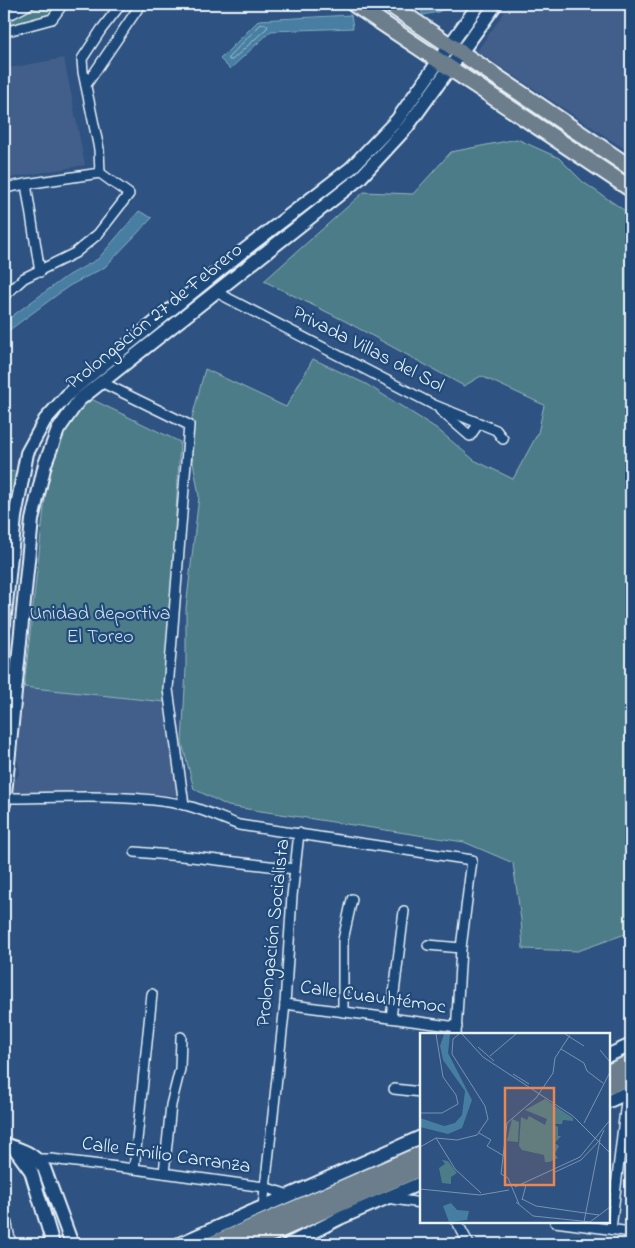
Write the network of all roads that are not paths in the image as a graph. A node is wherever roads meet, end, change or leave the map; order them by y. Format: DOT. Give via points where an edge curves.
graph roads {
  1 [pos="30,4"];
  2 [pos="63,4"];
  3 [pos="122,4"];
  4 [pos="141,4"];
  5 [pos="354,4"];
  6 [pos="479,4"];
  7 [pos="496,4"];
  8 [pos="397,6"];
  9 [pos="4,16"];
  10 [pos="4,32"];
  11 [pos="455,49"];
  12 [pos="445,63"];
  13 [pos="86,85"];
  14 [pos="631,168"];
  15 [pos="100,173"];
  16 [pos="26,184"];
  17 [pos="4,188"];
  18 [pos="631,189"];
  19 [pos="40,272"];
  20 [pos="216,292"];
  21 [pos="4,296"];
  22 [pos="101,382"];
  23 [pos="434,405"];
  24 [pos="478,423"];
  25 [pos="503,439"];
  26 [pos="4,624"];
  27 [pos="4,801"];
  28 [pos="184,805"];
  29 [pos="299,833"];
  30 [pos="135,852"];
  31 [pos="295,869"];
  32 [pos="352,899"];
  33 [pos="404,911"];
  34 [pos="428,945"];
  35 [pos="461,948"];
  36 [pos="152,994"];
  37 [pos="285,1004"];
  38 [pos="344,1012"];
  39 [pos="391,1018"];
  40 [pos="457,1030"];
  41 [pos="182,1036"];
  42 [pos="631,1045"];
  43 [pos="610,1055"];
  44 [pos="631,1062"];
  45 [pos="610,1072"];
  46 [pos="631,1076"];
  47 [pos="610,1086"];
  48 [pos="394,1089"];
  49 [pos="420,1092"];
  50 [pos="629,1092"];
  51 [pos="610,1101"];
  52 [pos="420,1137"];
  53 [pos="9,1146"];
  54 [pos="420,1153"];
  55 [pos="420,1157"];
  56 [pos="32,1161"];
  57 [pos="134,1169"];
  58 [pos="414,1172"];
  59 [pos="164,1173"];
  60 [pos="264,1187"];
  61 [pos="290,1195"];
  62 [pos="387,1198"];
  63 [pos="420,1203"];
  64 [pos="263,1207"];
  65 [pos="4,1210"];
  66 [pos="458,1223"];
  67 [pos="563,1223"];
  68 [pos="611,1229"];
  69 [pos="631,1232"];
  70 [pos="12,1244"];
  71 [pos="53,1244"];
  72 [pos="72,1244"];
  73 [pos="179,1244"];
  74 [pos="212,1244"];
  75 [pos="248,1244"];
  76 [pos="289,1244"];
  77 [pos="469,1244"];
  1 -- 9 [label="street"];
  2 -- 10 [label="street" via="52,19"];
  3 -- 13 [label="street" via="82,59"];
  4 -- 13 [label="street"];
  5 -- 12 [label="main road"];
  6 -- 11 [label="main road, Prolongación 27 de Febrero"];
  7 -- 11 [label="main road, Prolongación 27 de Febrero"];
  8 -- 11 [label="main road"];
  11 -- 12 [label="main road, Prolongación 27 de Febrero"];
  11 -- 14 [label="main road"];
  12 -- 18 [label="main road"];
  12 -- 20 [label="main road, Prolongación 27 de Febrero" via="407,127 360,178"];
  12 -- 26 [label="main road, Prolongación 27 de Febrero" via="352,168 105,363 71,391 45,420 27,453 14,517"];
  13 -- 15 [label="street" via="99,149"];
  15 -- 16 [label="street"];
  15 -- 19 [label="street" via="129,194 98,234 75,253"];
  16 -- 17 [label="street"];
  16 -- 19 [label="street"];
  19 -- 21 [label="street" via="24,278"];
  20 -- 22 [label="main road, Prolongación 27 de Febrero"];
  20 -- 23 [label="street, Privada Villas del Sol"];
  22 -- 27 [label="main road, Prolongación 27 de Febrero" via="79,400 58,430 40,483 32,520"];
  22 -- 28 [label="street" via="189,425 168,689"];
  23 -- 24 [label="street, Privada Villas del Sol"];
  23 -- 24 [label="street" via="470,436"];
  24 -- 25 [label="street, Privada Villas del Sol" via="496,430"];
  27 -- 28 [label="street" via="132,798"];
  28 -- 29 [label="street" via="239,825"];
  29 -- 31 [label="street, Prolongación Socialista"];
  29 -- 35 [label="street, Prolongación Socialista" via="472,860"];
  30 -- 31 [label="street"];
  31 -- 37 [label="street, Prolongación Socialista"];
  32 -- 38 [label="street" via="343,940"];
  33 -- 39 [label="street"];
  34 -- 35 [label="street"];
  35 -- 40 [label="street"];
  36 -- 57 [label="street"];
  37 -- 38 [label="street, Calle Cuauhtémoc"];
  37 -- 60 [label="street, Prolongación Socialista"];
  38 -- 39 [label="street, Calle Cuauhtémoc"];
  39 -- 40 [label="street, Calle Cuauhtémoc"];
  41 -- 59 [label="street"];
  42 -- 43 [label="main road"];
  44 -- 45 [label="main road"];
  46 -- 47 [label="main road"];
  48 -- 49 [label="street"];
  50 -- 51 [label="main road"];
  50 -- 68 [label="street"];
  52 -- 61 [label="main road"];
  53 -- 56 [label="main road"];
  54 -- 58 [label="main road"];
  55 -- 58 [label="main road"];
  56 -- 57 [label="street, Calle Emilio Carranza" via="51,1158"];
  56 -- 71 [label="main road" via="31,1171"];
  56 -- 72 [label="main road" via="44,1168"];
  57 -- 59 [label="street, Calle Emilio Carranza"];
  58 -- 62 [label="main road"];
  58 -- 74 [label="main road"];
  58 -- 75 [label="main road"];
  59 -- 60 [label="street, Calle Emilio Carranza"];
  60 -- 61 [label="street, Calle Emilio Carranza"];
  60 -- 64 [label="street, Prolongación Socialista"];
  61 -- 64 [label="main road"];
  62 -- 63 [label="street"];
  62 -- 76 [label="main road"];
  64 -- 73 [label="main road"];
  65 -- 70 [label="street"];
  66 -- 77 [label="street"];
  67 -- 68 [label="street"];
  68 -- 69 [label="street"];
}
